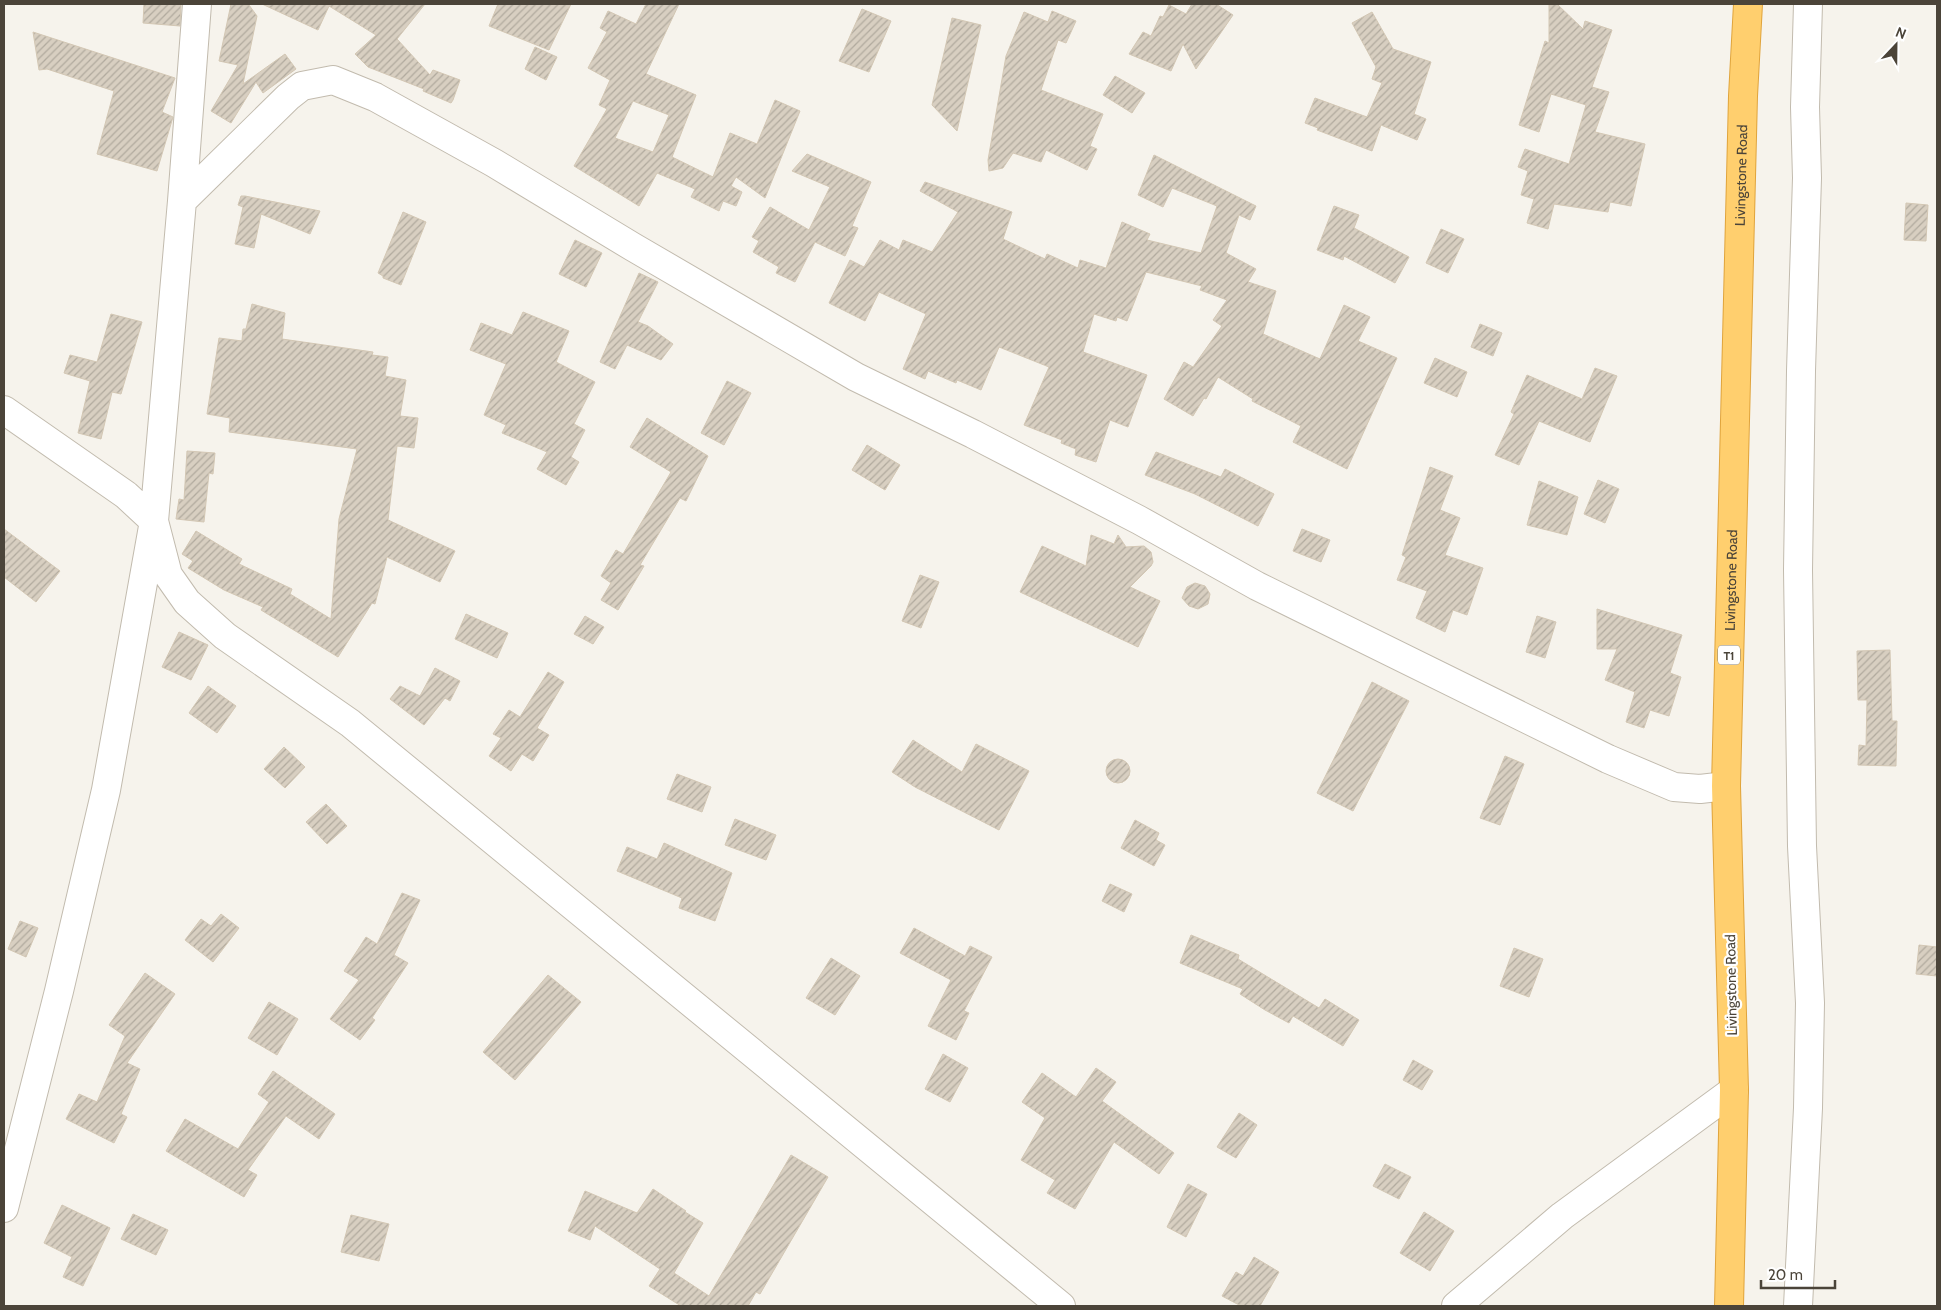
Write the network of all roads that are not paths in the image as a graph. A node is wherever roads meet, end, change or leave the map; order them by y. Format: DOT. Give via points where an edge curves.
graph roads {
  1 [pos="196,4"];
  2 [pos="1748,4"];
  3 [pos="1808,4"];
  4 [pos="182,201"];
  5 [pos="4,410"];
  6 [pos="154,521"];
  7 [pos="1726,786"];
  8 [pos="1734,1090"];
  9 [pos="4,1208"];
  10 [pos="1061,1306"];
  11 [pos="1456,1306"];
  12 [pos="1729,1306"];
  13 [pos="1798,1306"];
  1 -- 4 [label="street"];
  2 -- 7 [label="highway, Livingstone Road / T1"];
  3 -- 13 [label="street" via="1798,570 1802,846 1810,1003"];
  4 -- 6 [label="street"];
  4 -- 7 [label="street" via="288,97 302,86 333,80 375,97 494,163 856,377 1139,520 1256,586 1616,763 1674,787"];
  5 -- 6 [label="street" via="126,494"];
  6 -- 9 [label="street" via="106,790"];
  6 -- 10 [label="street" via="168,575 187,602 225,636 358,729"];
  7 -- 8 [label="highway, Livingstone Road / T1"];
  8 -- 11 [label="street" via="1562,1216"];
  8 -- 12 [label="highway, Livingstone Road / T1"];
}
